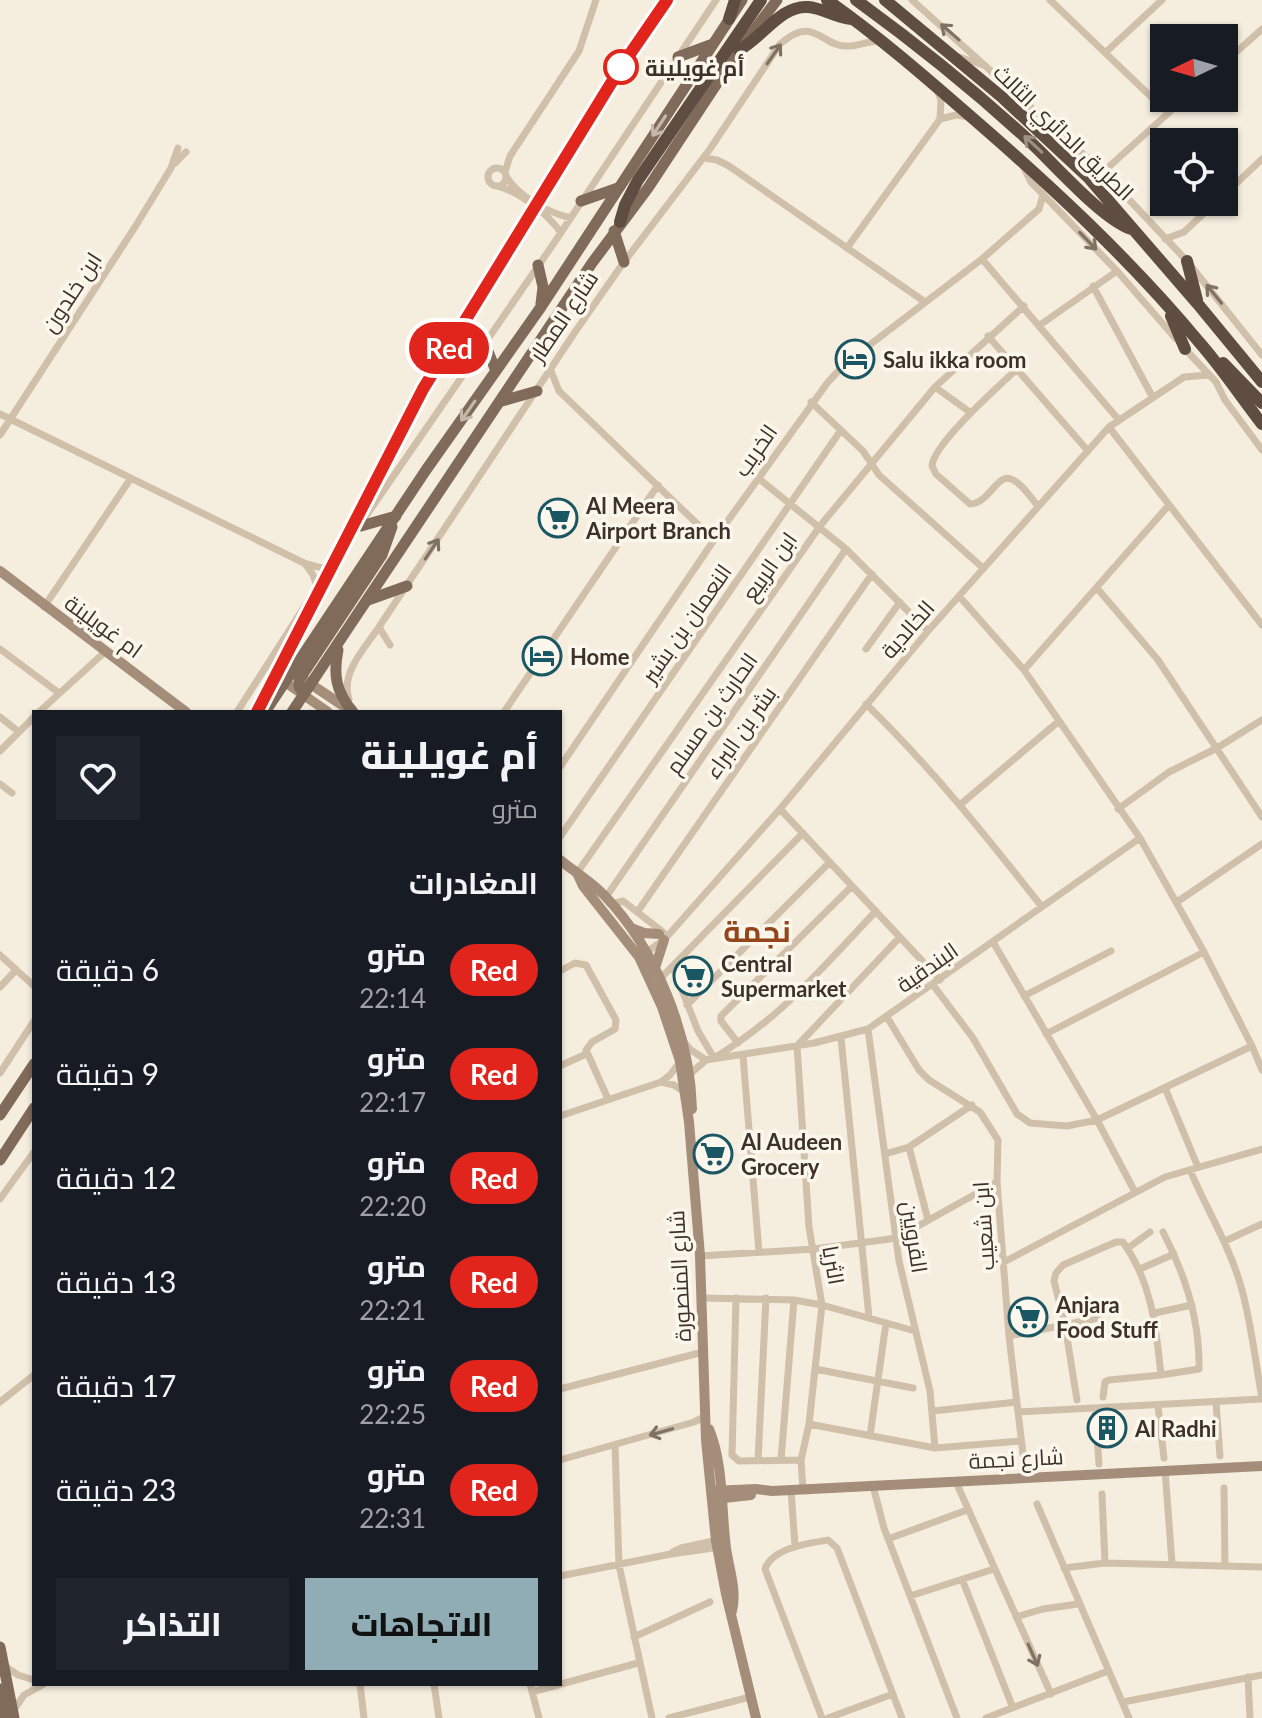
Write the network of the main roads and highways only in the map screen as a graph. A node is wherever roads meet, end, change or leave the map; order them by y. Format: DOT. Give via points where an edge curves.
graph roads {
  1 [pos="735,0"];
  2 [pos="742,0"];
  3 [pos="761,0"];
  4 [pos="777,0"];
  5 [pos="827,0"];
  6 [pos="856,0"];
  7 [pos="885,0"];
  8 [pos="729,19"];
  9 [pos="855,19"];
  10 [pos="713,44"];
  11 [pos="739,50"];
  12 [pos="678,57"];
  13 [pos="618,187"];
  14 [pos="581,201"];
  15 [pos="617,226"];
  16 [pos="1134,230"];
  17 [pos="1183,256"];
  18 [pos="624,262"];
  19 [pos="538,265"];
  20 [pos="1197,303"];
  21 [pos="1167,306"];
  22 [pos="541,307"];
  23 [pos="1200,342"];
  24 [pos="485,344"];
  25 [pos="1188,353"];
  26 [pos="496,371"];
  27 [pos="1262,382"];
  28 [pos="537,391"];
  29 [pos="501,401"];
  30 [pos="1262,403"];
  31 [pos="1262,424"];
  32 [pos="394,518"];
  33 [pos="361,526"];
  34 [pos="0,571"];
  35 [pos="407,586"];
  36 [pos="367,601"];
  37 [pos="340,643"];
  38 [pos="298,682"];
  39 [pos="183,710"];
  40 [pos="267,710"];
  41 [pos="292,710"];
  42 [pos="326,710"];
  43 [pos="349,710"];
  44 [pos="352,710"];
  45 [pos="562,862"];
  46 [pos="577,873"];
  47 [pos="631,928"];
  48 [pos="640,952"];
  49 [pos="657,975"];
  50 [pos="32,1067"];
  51 [pos="4,1103"];
  52 [pos="32,1111"];
  53 [pos="0,1115"];
  54 [pos="689,1122"];
  55 [pos="0,1160"];
  56 [pos="1262,1466"];
  57 [pos="716,1495"];
  58 [pos="0,1647"];
  59 [pos="0,1689"];
  60 [pos="11,1716"];
  61 [pos="756,1718"];
  1 -- 8 [label="highway"];
  2 -- 8 [label="main road, شارع المطار"];
  3 -- 15 [label="highway" via="638,180"];
  4 -- 11 [label="main road, شارع المطار"];
  5 -- 9 [label="highway"];
  16 -- 6 [label="highway, one-way" via="1108,216 923,49"];
  7 -- 16 [label="highway, الطريق الدائري الثالث" via="1088,177"];
  8 -- 10 [label="main road, شارع المطار"];
  9 -- 11 [label="highway" via="794,8"];
  9 -- 21 [label="highway" via="1022,160"];
  10 -- 12 [label="main road"];
  10 -- 13 [label="main road, شارع المطار, one-way"];
  11 -- 15 [label="main road, شارع المطار"];
  13 -- 14 [label="main road"];
  13 -- 22 [label="main road, شارع المطار"];
  15 -- 18 [label="main road"];
  15 -- 29 [label="main road, شارع المطار"];
  16 -- 20 [label="highway, الطريق الدائري الثالث"];
  17 -- 20 [label="highway"];
  19 -- 22 [label="main road"];
  20 -- 27 [label="highway, الطريق الدائري الثالث"];
  21 -- 23 [label="highway"];
  21 -- 25 [label="highway"];
  22 -- 26 [label="main road, شارع المطار"];
  23 -- 30 [label="highway"];
  23 -- 31 [label="highway"];
  24 -- 26 [label="main road"];
  26 -- 32 [label="main road, شارع المطار, one-way"];
  28 -- 29 [label="main road"];
  29 -- 36 [label="main road, شارع المطار"];
  32 -- 33 [label="main road"];
  32 -- 38 [label="main road, شارع المطار"];
  34 -- 39 [label="main road, ام غويلينة"];
  35 -- 36 [label="main road"];
  36 -- 37 [label="main road, شارع المطار"];
  37 -- 38 [label="main road, شارع المطار"];
  37 -- 44 [label="main road" via="336,680"];
  38 -- 40 [label="main road, شارع المطار"];
  38 -- 41 [label="main road, شارع المطار"];
  38 -- 42 [label="main road"];
  38 -- 43 [label="main road"];
  45 -- 46 [label="main road, شارع المنصورة"];
  46 -- 47 [label="main road, شارع المنصورة"];
  46 -- 48 [label="main road, شارع المنصورة"];
  47 -- 48 [label="main road, شارع المنصورة"];
  47 -- 49 [label="main road" via="662,935"];
  48 -- 49 [label="main road, شارع المنصورة"];
  48 -- 54 [label="main road, شارع المنصورة" via="680,1061"];
  49 -- 54 [label="main road, شارع المنصورة" via="684,1042"];
  50 -- 51 [label="main road"];
  51 -- 53 [label="main road"];
  52 -- 55 [label="main road"];
  54 -- 57 [label="main road, شارع المنصورة"];
  56 -- 57 [label="main road, شارع نجمة"];
  57 -- 61 [label="main road, شارع المنصورة" via="726,1594"];
  58 -- 60 [label="main road"];
  59 -- 60 [label="main road"];
}
